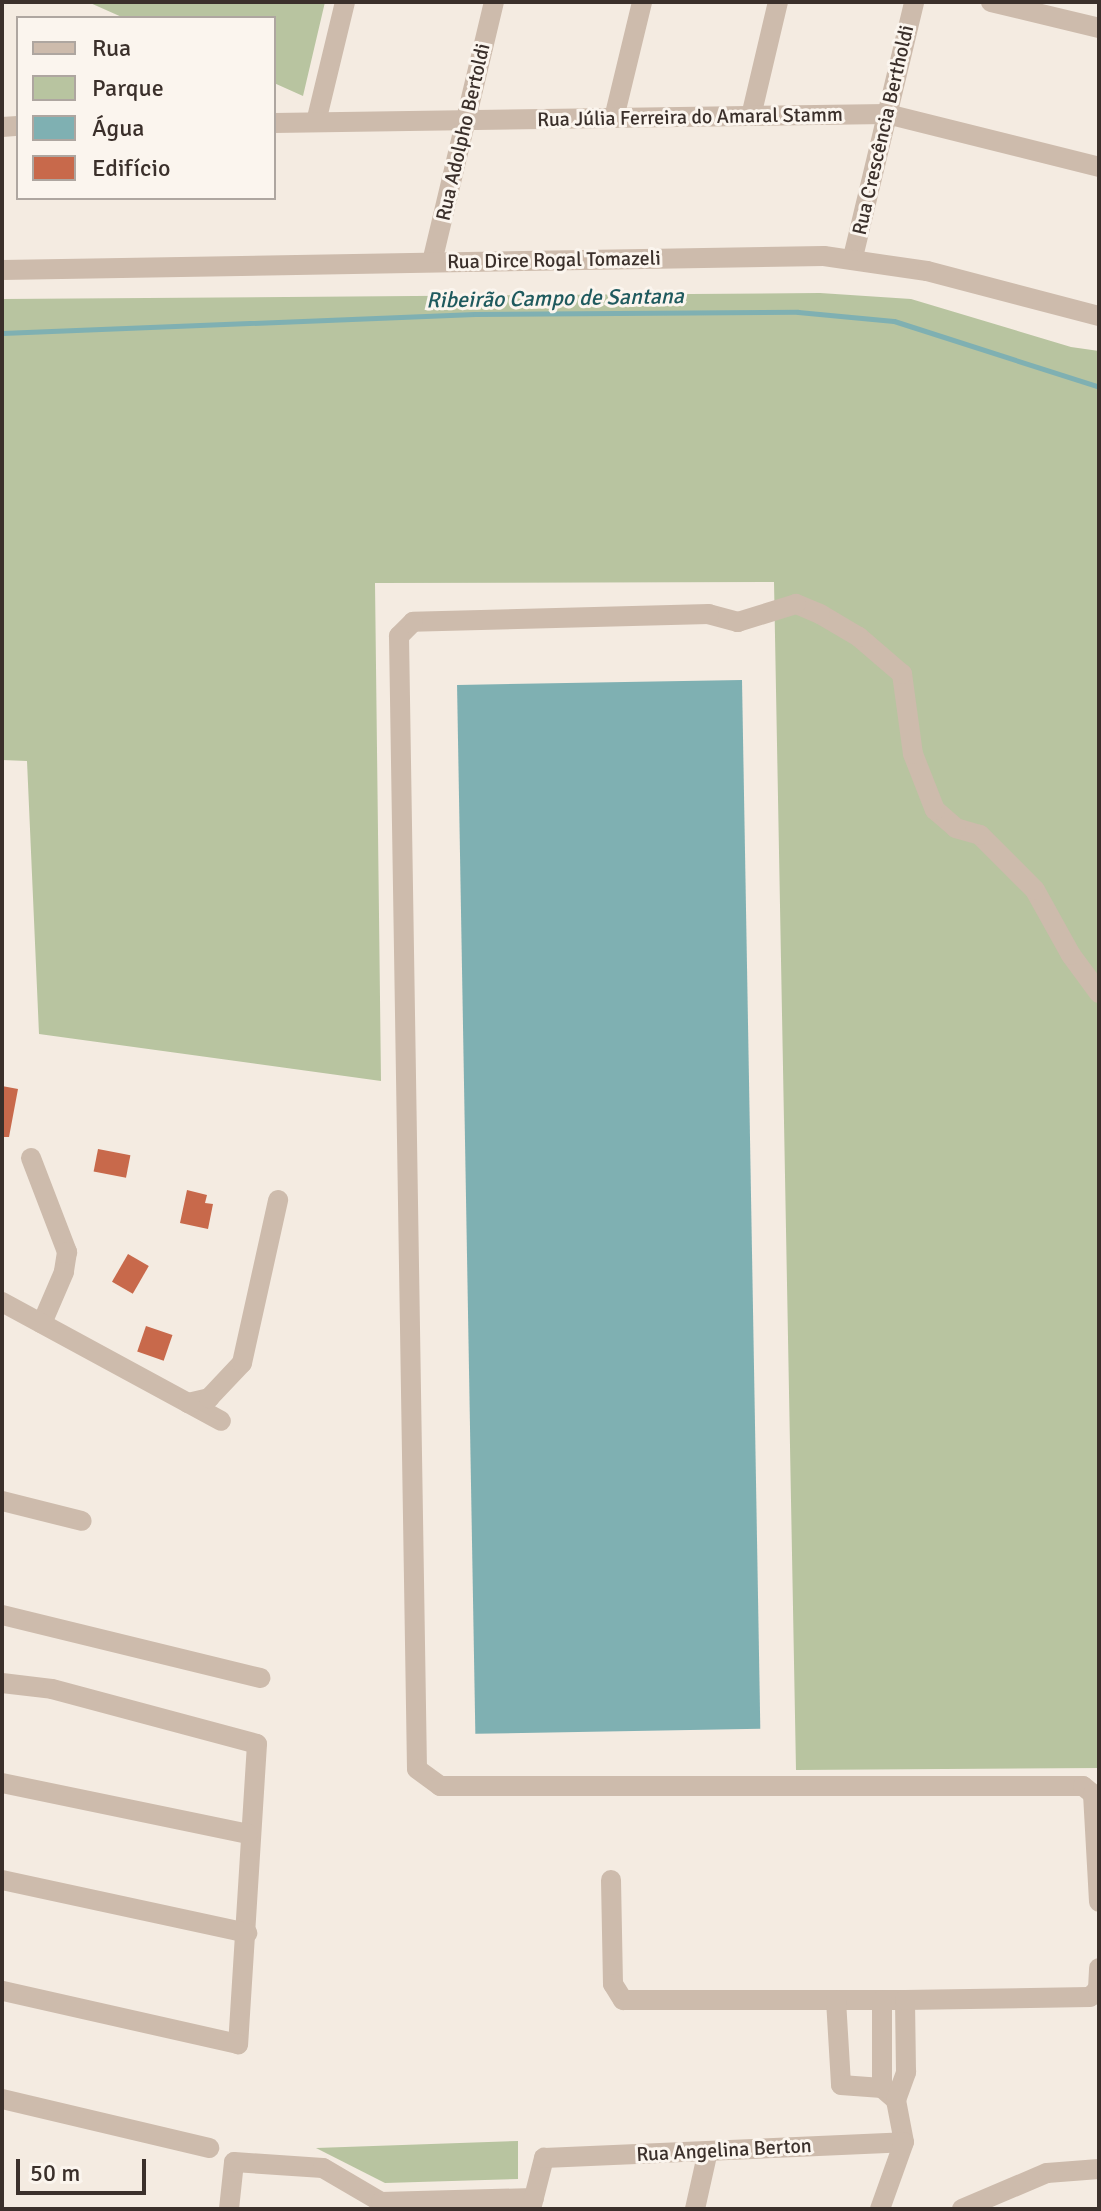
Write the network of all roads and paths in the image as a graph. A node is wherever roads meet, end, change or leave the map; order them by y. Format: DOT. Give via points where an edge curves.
graph roads {
  1 [pos="345,2"];
  2 [pos="494,2"];
  3 [pos="642,2"];
  4 [pos="778,2"];
  5 [pos="914,2"];
  6 [pos="991,2"];
  7 [pos="1099,28"];
  8 [pos="887,114"];
  9 [pos="751,116"];
  10 [pos="614,118"];
  11 [pos="466,120"];
  12 [pos="316,122"];
  13 [pos="276,123"];
  14 [pos="1099,167"];
  15 [pos="853,257"];
  16 [pos="432,262"];
  17 [pos="2,270"];
  18 [pos="1099,316"];
  19 [pos="1099,993"];
  20 [pos="31,1158"];
  21 [pos="278,1200"];
  22 [pos="2,1302"];
  23 [pos="42,1323"];
  24 [pos="188,1403"];
  25 [pos="221,1421"];
  26 [pos="2,1501"];
  27 [pos="82,1521"];
  28 [pos="2,1615"];
  29 [pos="260,1678"];
  30 [pos="2,1683"];
  31 [pos="2,1783"];
  32 [pos="248,1834"];
  33 [pos="2,1880"];
  34 [pos="611,1880"];
  35 [pos="1099,1902"];
  36 [pos="247,1933"];
  37 [pos="1099,1968"];
  38 [pos="2,1991"];
  39 [pos="836,2000"];
  40 [pos="882,2000"];
  41 [pos="905,2000"];
  42 [pos="889,2094"];
  43 [pos="2,2099"];
  44 [pos="904,2142"];
  45 [pos="209,2148"];
  46 [pos="708,2151"];
  47 [pos="1099,2169"];
  48 [pos="533,2204"];
  49 [pos="229,2209"];
  50 [pos="695,2209"];
  51 [pos="881,2209"];
  52 [pos="962,2209"];
  1 -- 12 [label="street"];
  2 -- 11 [label="street, Rua Adolpho Bertoldi"];
  3 -- 10 [label="street"];
  4 -- 9 [label="street"];
  5 -- 8 [label="street, Rua Crescência Bertholdi"];
  6 -- 7 [label="street"];
  8 -- 9 [label="street, Rua Júlia Ferreira do Amaral Stamm"];
  8 -- 14 [label="street, Rua Júlia Ferreira do Amaral Stamm"];
  8 -- 15 [label="street, Rua Crescência Bertholdi"];
  9 -- 10 [label="street, Rua Júlia Ferreira do Amaral Stamm"];
  10 -- 11 [label="street, Rua Júlia Ferreira do Amaral Stamm"];
  11 -- 12 [label="street, Rua Júlia Ferreira do Amaral Stamm"];
  11 -- 16 [label="street, Rua Adolpho Bertoldi"];
  12 -- 13 [label="street, Rua Júlia Ferreira do Amaral Stamm"];
  15 -- 16 [label="street, Rua Dirce Rogal Tomazeli"];
  15 -- 18 [label="street, Rua Dirce Rogal Tomazeli"];
  16 -- 17 [label="street, Rua Dirce Rogal Tomazeli"];
  19 -- 35 [label="street" via="1035,890 980,835 956,828 935,810 913,754 902,674 859,637 820,614 796,604 738,622 709,614 413,622 399,636 417,1769 440,1786 1083,1786 1093,1794"];
  20 -- 23 [label="street" via="67,1252"];
  21 -- 24 [label="street" via="242,1363 209,1398"];
  22 -- 23 [label="street"];
  23 -- 24 [label="street"];
  24 -- 25 [label="street"];
  26 -- 27 [label="street"];
  28 -- 29 [label="street"];
  30 -- 32 [label="street" via="52,1689 257,1744"];
  31 -- 32 [label="street"];
  32 -- 36 [label="street"];
  33 -- 36 [label="street"];
  34 -- 39 [label="street" via="613,1984 623,2000"];
  36 -- 38 [label="street" via="238,2044"];
  37 -- 41 [label="street" via="1098,1989 1090,1997"];
  39 -- 40 [label="street"];
  39 -- 42 [label="street" via="838,2080 846,2088"];
  40 -- 41 [label="street"];
  40 -- 42 [label="street"];
  41 -- 42 [label="street" via="906,2072"];
  42 -- 44 [label="street"];
  43 -- 45 [label="street"];
  44 -- 46 [label="street, Rua Angelina Berton"];
  44 -- 51 [label="street"];
  46 -- 48 [label="street, Rua Angelina Berton" via="544,2158"];
  46 -- 50 [label="street"];
  47 -- 52 [label="street" via="1047,2173"];
  48 -- 49 [label="street" via="381,2202 323,2168 234,2162"];
}
